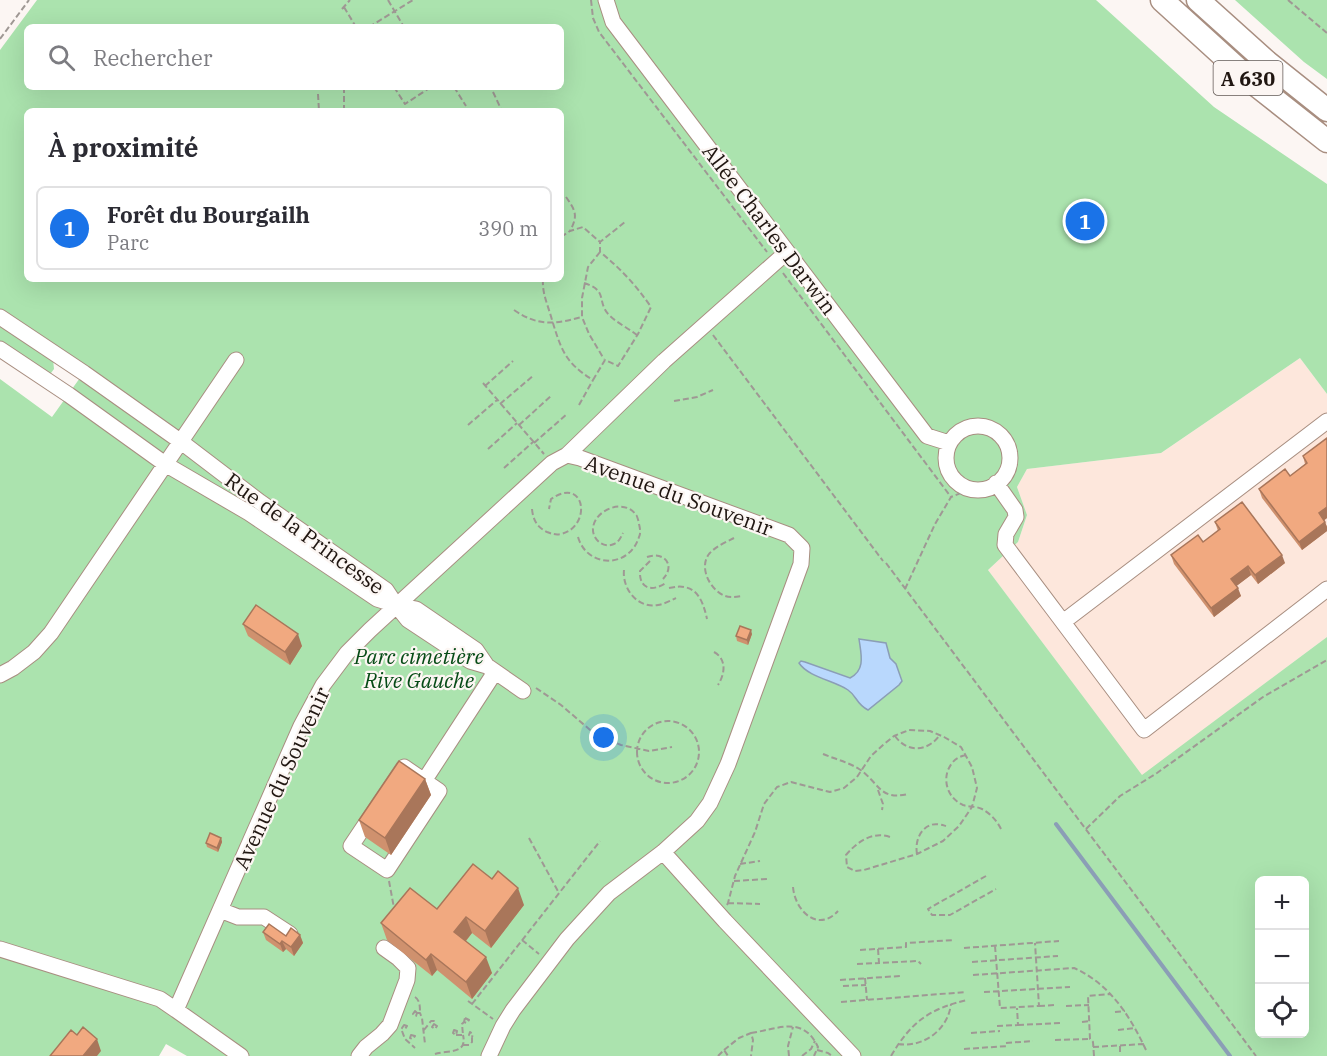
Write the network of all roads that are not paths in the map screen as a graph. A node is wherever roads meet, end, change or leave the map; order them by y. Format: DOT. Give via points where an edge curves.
graph roads {
  1 [pos="606,0"];
  2 [pos="1162,0"];
  3 [pos="1198,0"];
  4 [pos="1327,110"];
  5 [pos="1327,141"];
  6 [pos="787,252"];
  7 [pos="0,316"];
  8 [pos="0,349"];
  9 [pos="236,360"];
  10 [pos="69,362"];
  11 [pos="53,384"];
  12 [pos="1327,421"];
  13 [pos="180,441"];
  14 [pos="949,443"];
  15 [pos="567,455"];
  16 [pos="165,464"];
  17 [pos="996,483"];
  18 [pos="1327,590"];
  19 [pos="396,605"];
  20 [pos="1062,622"];
  21 [pos="491,669"];
  22 [pos="0,675"];
  23 [pos="522,691"];
  24 [pos="424,781"];
  25 [pos="663,852"];
  26 [pos="220,910"];
  27 [pos="290,934"];
  28 [pos="384,948"];
  29 [pos="0,949"];
  30 [pos="176,1010"];
  31 [pos="241,1056"];
  32 [pos="359,1056"];
  33 [pos="489,1056"];
  34 [pos="853,1056"];
  1 -- 6 [label="street, Allée Charles Darwin" via="613,22"];
  2 -- 5 [label="highway, A 630" via="1251,81"];
  3 -- 4 [label="highway, A 630"];
  6 -- 14 [label="street, Allée Charles Darwin" via="927,436"];
  6 -- 15 [label="street" via="664,361"];
  7 -- 10 [label="street, Rue de la Princesse"];
  8 -- 11 [label="street, Rue de la Princesse"];
  9 -- 13 [label="street"];
  10 -- 11 [label="street"];
  10 -- 13 [label="street, Rue de la Princesse"];
  11 -- 16 [label="street, Rue de la Princesse"];
  12 -- 20 [label="street"];
  13 -- 16 [label="street"];
  13 -- 19 [label="street, Rue de la Princesse" via="386,590"];
  14 -- 17 [label="street" via="947,468 961,485 983,490"];
  14 -- 17 [label="street" via="965,428 976,425 1001,435 1010,456 1008,469"];
  15 -- 19 [label="street, Avenue du Souvenir" via="552,463"];
  15 -- 25 [label="street, Avenue du Souvenir" via="789,535 802,548 801,564 728,764 697,821"];
  16 -- 19 [label="street, Rue de la Princesse" via="249,513 377,599"];
  16 -- 22 [label="street" via="51,633 34,652"];
  17 -- 20 [label="street" via="1015,510 1005,545"];
  18 -- 20 [label="street" via="1144,730"];
  19 -- 21 [label="street" via="416,609 476,650"];
  19 -- 26 [label="street, Avenue du Souvenir" via="347,653 322,685"];
  21 -- 23 [label="street"];
  21 -- 24 [label="street"];
  24 -- 24 [label="street" via="439,791 387,870 351,846 404,767"];
  25 -- 33 [label="street, Avenue du Souvenir" via="609,893 567,939 503,1026"];
  25 -- 34 [label="street" via="724,908"];
  26 -- 27 [label="street" via="238,916 264,917"];
  26 -- 30 [label="street, Avenue du Souvenir"];
  28 -- 32 [label="street" via="408,968 406,980 390,1025"];
  29 -- 30 [label="street" via="160,999"];
  30 -- 31 [label="street"];
}
